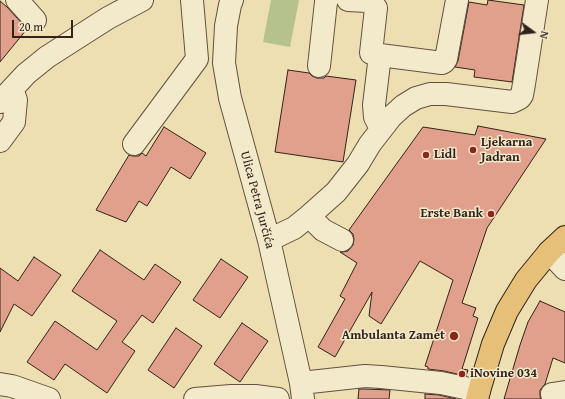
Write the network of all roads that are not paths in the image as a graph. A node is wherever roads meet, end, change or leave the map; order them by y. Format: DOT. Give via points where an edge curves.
graph roads {
  1 [pos="17,0"];
  2 [pos="142,0"];
  3 [pos="192,0"];
  4 [pos="232,0"];
  5 [pos="327,0"];
  6 [pos="348,0"];
  7 [pos="457,0"];
  8 [pos="537,0"];
  9 [pos="35,20"];
  10 [pos="380,55"];
  11 [pos="319,66"];
  12 [pos="6,95"];
  13 [pos="381,129"];
  14 [pos="0,141"];
  15 [pos="134,144"];
  16 [pos="309,216"];
  17 [pos="565,237"];
  18 [pos="269,240"];
  19 [pos="342,240"];
  20 [pos="549,252"];
  21 [pos="565,269"];
  22 [pos="0,384"];
  23 [pos="302,391"];
  24 [pos="478,395"];
  25 [pos="49,399"];
  26 [pos="195,399"];
  27 [pos="278,399"];
  1 -- 9 [label="street"];
  2 -- 12 [label="street" via="108,18 47,57"];
  3 -- 15 [label="street" via="197,59"];
  4 -- 18 [label="street, Ulica Petra Jurčića" via="226,26 224,63 230,98"];
  5 -- 11 [label="street"];
  6 -- 10 [label="street" via="367,1 376,8 371,53"];
  7 -- 10 [label="street" via="444,62"];
  8 -- 13 [label="street" via="520,98 512,102 430,94 416,98 403,106"];
  10 -- 13 [label="street" via="374,117"];
  12 -- 14 [label="street" via="16,100 14,122"];
  13 -- 16 [label="street" via="336,192"];
  16 -- 18 [label="street" via="294,228"];
  16 -- 19 [label="street" via="323,230"];
  17 -- 20 [label="main road"];
  18 -- 23 [label="street, Ulica Petra Jurčića"];
  20 -- 21 [label="street"];
  20 -- 24 [label="main road" via="526,280 507,311 493,344"];
  22 -- 25 [label="street"];
  23 -- 24 [label="street" via="365,376 441,383"];
  26 -- 27 [label="street" via="255,396"];
}
